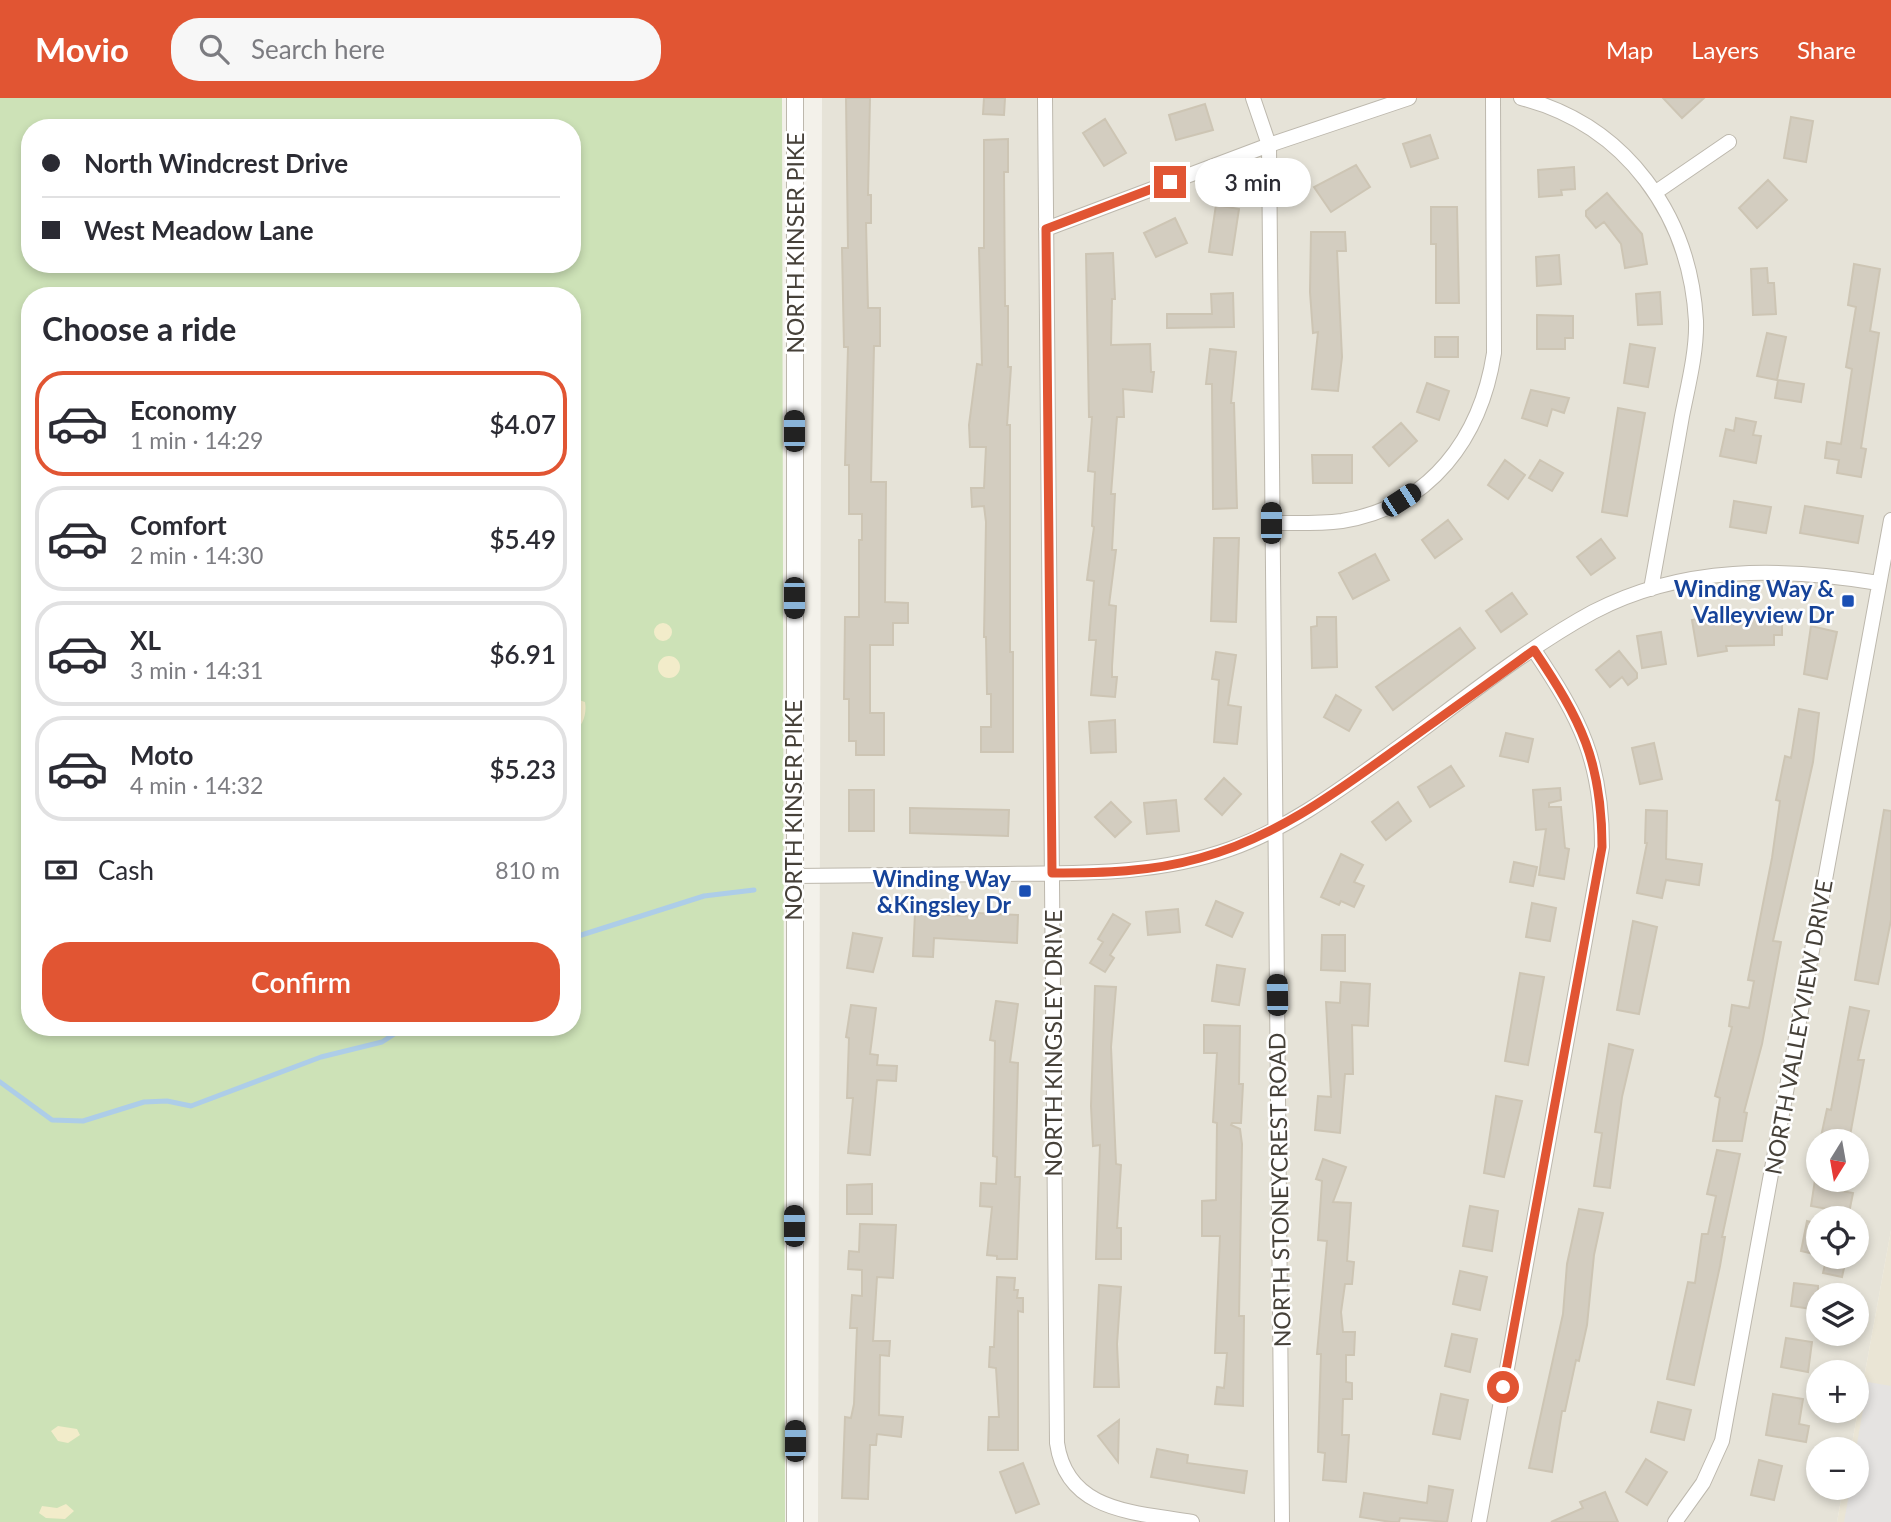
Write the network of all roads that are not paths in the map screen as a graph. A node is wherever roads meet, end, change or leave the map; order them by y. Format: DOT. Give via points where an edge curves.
graph roads {
  1 [pos="795,98"];
  2 [pos="1045,98"];
  3 [pos="1253,98"];
  4 [pos="1409,98"];
  5 [pos="1493,98"];
  6 [pos="1521,98"];
  7 [pos="1729,142"];
  8 [pos="1269,145"];
  9 [pos="1656,192"];
  10 [pos="1046,229"];
  11 [pos="1891,520"];
  12 [pos="1271,523"];
  13 [pos="1879,583"];
  14 [pos="1651,589"];
  15 [pos="1534,650"];
  16 [pos="1275,829"];
  17 [pos="1052,873"];
  18 [pos="793,876"];
  19 [pos="795,1522"];
  20 [pos="1192,1522"];
  21 [pos="1282,1522"];
  22 [pos="1479,1522"];
  23 [pos="1675,1522"];
  1 -- 18 [label="street, NORTH KINSER PIKE"];
  2 -- 10 [label="street, NORTH KINGSLEY DRIVE"];
  3 -- 8 [label="street, NORTH STONEYCREST ROAD"];
  4 -- 8 [label="street"];
  5 -- 12 [label="street" via="1494,353 1475,423 1438,473 1401,500 1345,520"];
  6 -- 9 [label="street" via="1569,116 1601,135"];
  7 -- 9 [label="street"];
  8 -- 10 [label="street"];
  8 -- 12 [label="street, NORTH STONEYCREST ROAD"];
  9 -- 14 [label="street" via="1677,229 1692,281 1696,324"];
  10 -- 17 [label="street, NORTH KINGSLEY DRIVE"];
  11 -- 13 [label="street, NORTH VALLEYVIEW DRIVE"];
  12 -- 16 [label="street, NORTH STONEYCREST ROAD"];
  13 -- 14 [label="street" via="1773,571 1687,579"];
  13 -- 23 [label="street, NORTH VALLEYVIEW DRIVE" via="1722,1441 1703,1483"];
  14 -- 15 [label="street" via="1595,611"];
  15 -- 16 [label="street" via="1336,792"];
  15 -- 22 [label="street" via="1573,712 1592,754 1600,793 1602,847"];
  16 -- 17 [label="street" via="1232,848 1168,865 1108,873"];
  16 -- 21 [label="street, NORTH STONEYCREST ROAD"];
  17 -- 18 [label="street"];
  17 -- 20 [label="street, NORTH KINGSLEY DRIVE" via="1059,1459 1070,1480 1096,1501"];
  18 -- 19 [label="street, NORTH KINSER PIKE"];
}
